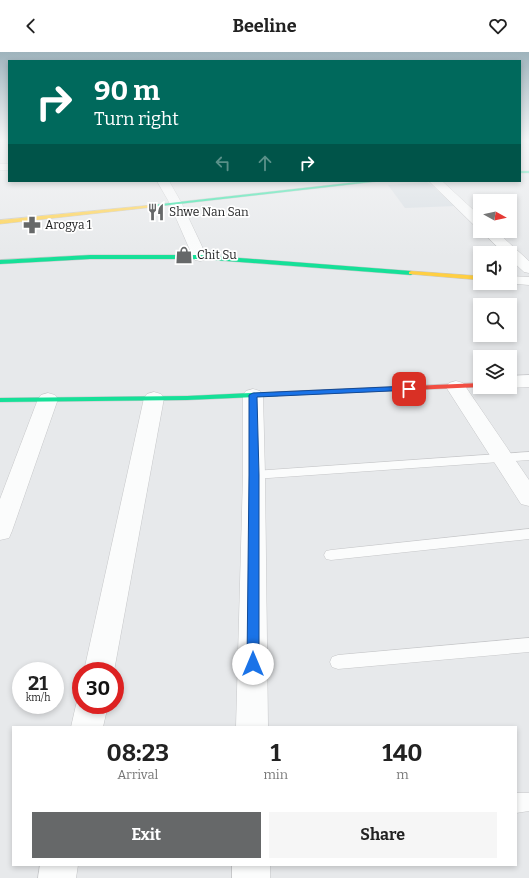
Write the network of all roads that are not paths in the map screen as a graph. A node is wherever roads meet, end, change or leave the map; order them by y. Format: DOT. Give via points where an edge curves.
graph roads {
  1 [pos="164,182"];
  2 [pos="369,182"];
  3 [pos="436,182"];
  4 [pos="175,202"];
  5 [pos="473,216"];
  6 [pos="0,222"];
  7 [pos="496,238"];
  8 [pos="200,257"];
  9 [pos="0,262"];
  10 [pos="529,269"];
  11 [pos="473,277"];
  12 [pos="517,280"];
  13 [pos="529,281"];
  14 [pos="529,381"];
  15 [pos="517,382"];
  16 [pos="473,386"];
  17 [pos="456,387"];
  18 [pos="253,395"];
  19 [pos="154,398"];
  20 [pos="48,399"];
  21 [pos="0,400"];
  22 [pos="529,456"];
  23 [pos="502,458"];
  24 [pos="254,475"];
  25 [pos="529,498"];
  26 [pos="0,531"];
  27 [pos="529,534"];
  28 [pos="331,555"];
  29 [pos="529,645"];
  30 [pos="101,662"];
  31 [pos="338,662"];
  32 [pos="90,714"];
  33 [pos="87,726"];
  34 [pos="252,726"];
  35 [pos="529,802"];
  36 [pos="517,803"];
  37 [pos="59,866"];
  38 [pos="252,866"];
  39 [pos="56,878"];
  40 [pos="251,878"];
  1 -- 4 [label="street"];
  2 -- 4 [label="street"];
  3 -- 5 [label="street"];
  4 -- 6 [label="street"];
  4 -- 8 [label="street"];
  7 -- 10 [label="street"];
  8 -- 9 [label="street" via="90,257"];
  8 -- 11 [label="street"];
  12 -- 13 [label="street"];
  14 -- 15 [label="street"];
  16 -- 17 [label="street"];
  17 -- 18 [label="street"];
  17 -- 23 [label="street"];
  18 -- 19 [label="street"];
  18 -- 24 [label="street"];
  19 -- 20 [label="street"];
  19 -- 30 [label="street"];
  20 -- 21 [label="street"];
  20 -- 26 [label="street"];
  22 -- 23 [label="lane"];
  23 -- 24 [label="lane"];
  23 -- 25 [label="street"];
  24 -- 34 [label="street"];
  27 -- 28 [label="lane"];
  29 -- 31 [label="lane"];
  32 -- 33 [label="street"];
  35 -- 36 [label="lane"];
  37 -- 39 [label="street"];
  38 -- 40 [label="street"];
}
